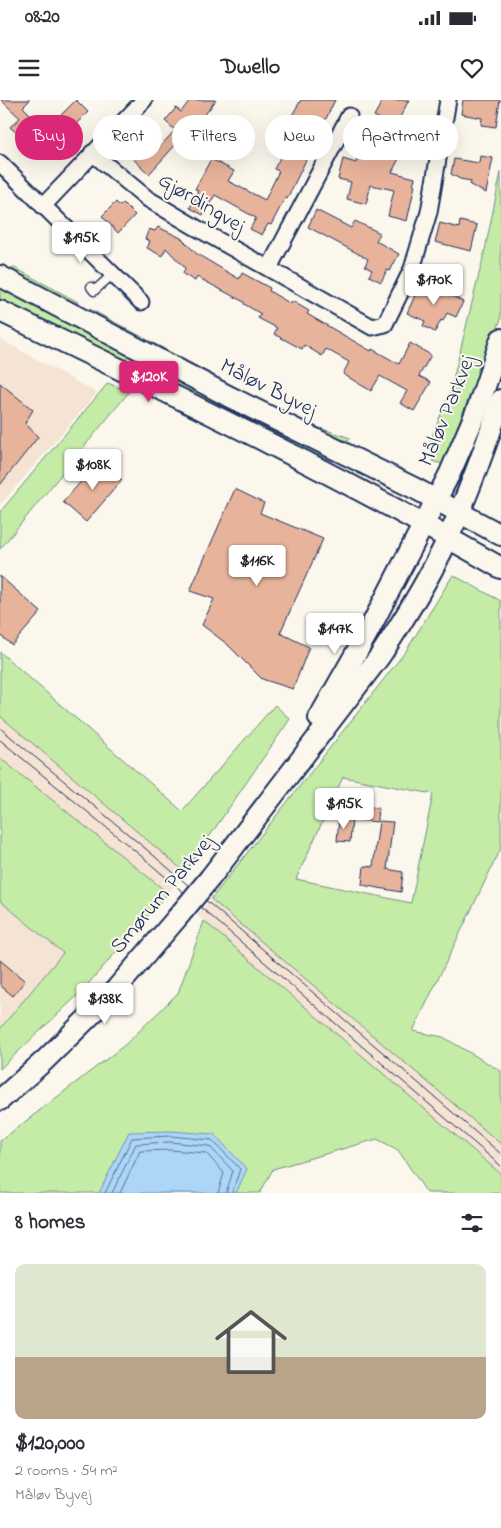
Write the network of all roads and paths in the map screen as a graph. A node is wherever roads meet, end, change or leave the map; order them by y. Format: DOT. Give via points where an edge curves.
graph roads {
  1 [pos="144,100"];
  2 [pos="448,100"];
  3 [pos="343,127"];
  4 [pos="92,153"];
  5 [pos="0,163"];
  6 [pos="42,206"];
  7 [pos="0,266"];
  8 [pos="269,268"];
  9 [pos="113,274"];
  10 [pos="0,276"];
  11 [pos="91,287"];
  12 [pos="44,299"];
  13 [pos="141,302"];
  14 [pos="0,311"];
  15 [pos="501,339"];
  16 [pos="501,400"];
  17 [pos="437,500"];
  18 [pos="460,512"];
  19 [pos="436,532"];
  20 [pos="501,535"];
  21 [pos="501,568"];
  22 [pos="271,799"];
  23 [pos="0,1100"];
  1 -- 4 [label="street"];
  2 -- 8 [label="street, Gjørdingvej" via="428,212 412,269 385,324 372,327"];
  3 -- 8 [label="street"];
  4 -- 6 [label="street"];
  4 -- 8 [label="street, Gjørdingvej" via="148,199"];
  5 -- 6 [label="street"];
  6 -- 9 [label="street"];
  7 -- 12 [label="street"];
  9 -- 11 [label="lane" via="94,291"];
  9 -- 13 [label="street"];
  10 -- 12 [label="street, Måløv Byvej"];
  12 -- 17 [label="street, Måløv Byvej" via="230,397"];
  14 -- 19 [label="street" via="304,461"];
  15 -- 17 [label="street, Måløv Parkvej" via="477,410"];
  16 -- 18 [label="street, Måløv Parkvej"];
  17 -- 18 [label="street, Måløv Byvej"];
  17 -- 19 [label="street, Måløv Parkvej"];
  18 -- 19 [label="street, Måløv Parkvej"];
  18 -- 20 [label="street, Måløv Byvej"];
  19 -- 21 [label="street"];
  19 -- 22 [label="street, Smørum Parkvej" via="342,679"];
  19 -- 22 [label="street, Smørum Parkvej" via="405,617"];
  22 -- 23 [label="street, Smørum Parkvej, bridge" via="210,878 111,995"];
}
